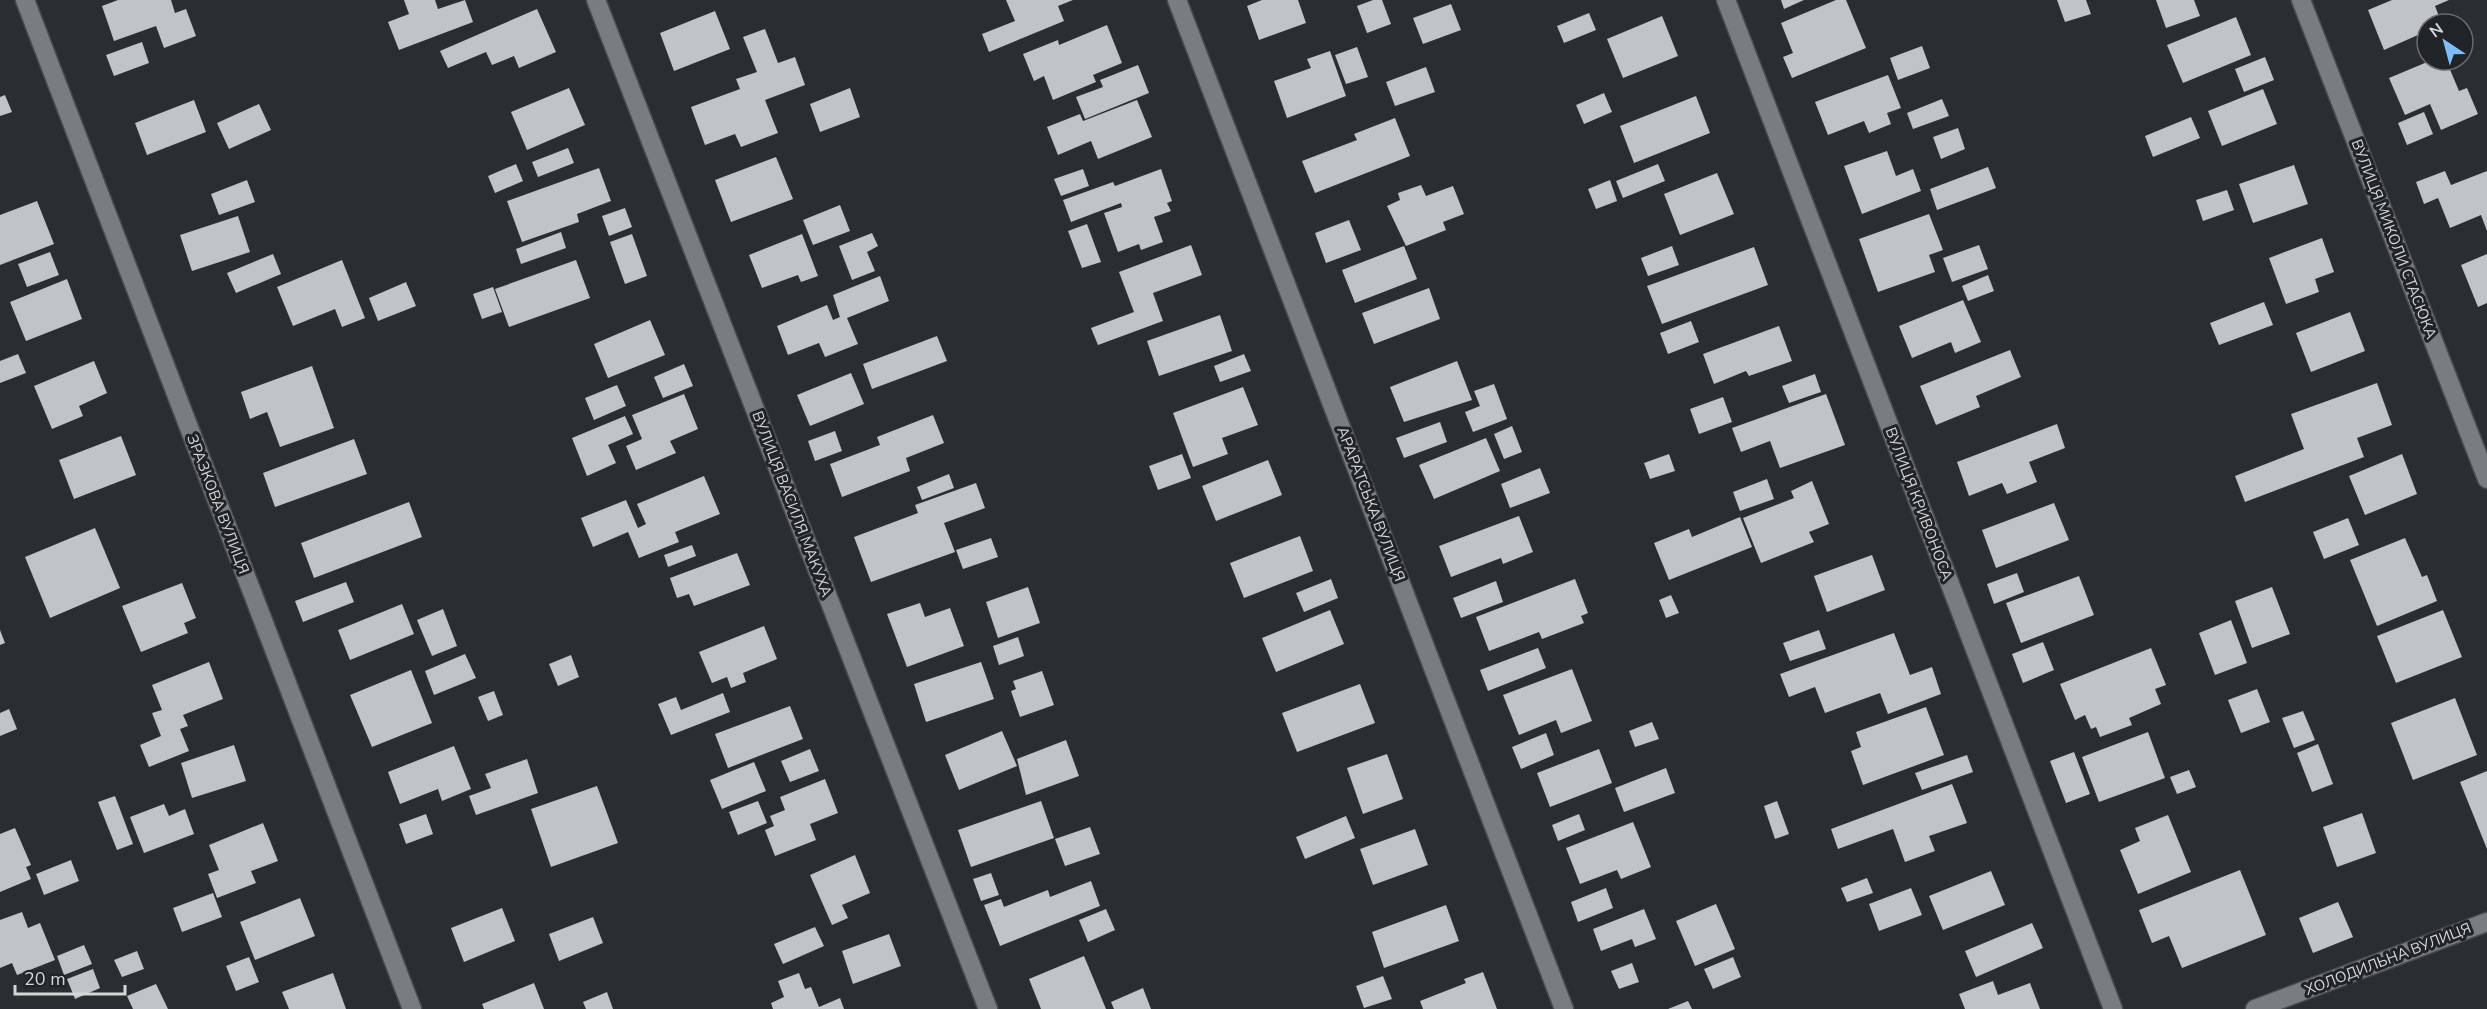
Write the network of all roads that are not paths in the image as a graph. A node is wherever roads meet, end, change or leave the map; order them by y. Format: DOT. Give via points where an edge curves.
graph roads {
  1 [pos="25,0"];
  2 [pos="596,0"];
  3 [pos="1178,0"];
  4 [pos="1726,0"];
  5 [pos="2301,0"];
  6 [pos="2487,479"];
  7 [pos="2487,922"];
  8 [pos="412,1009"];
  9 [pos="988,1009"];
  10 [pos="1564,1009"];
  11 [pos="2113,1009"];
  12 [pos="2255,1009"];
  1 -- 8 [label="street, ЗРАЗКОВА ВУЛИЦЯ"];
  2 -- 9 [label="street, ВУЛИЦЯ ВАСИЛЯ МАКУХА"];
  3 -- 10 [label="street, АРАРАТСЬКА ВУЛИЦЯ"];
  4 -- 11 [label="street, ВУЛИЦЯ КРИВОНОСА"];
  5 -- 6 [label="street, ВУЛИЦЯ МИКОЛИ СТАСЮКА"];
  7 -- 12 [label="street, ХОЛОДИЛЬНА ВУЛИЦЯ"];
}
